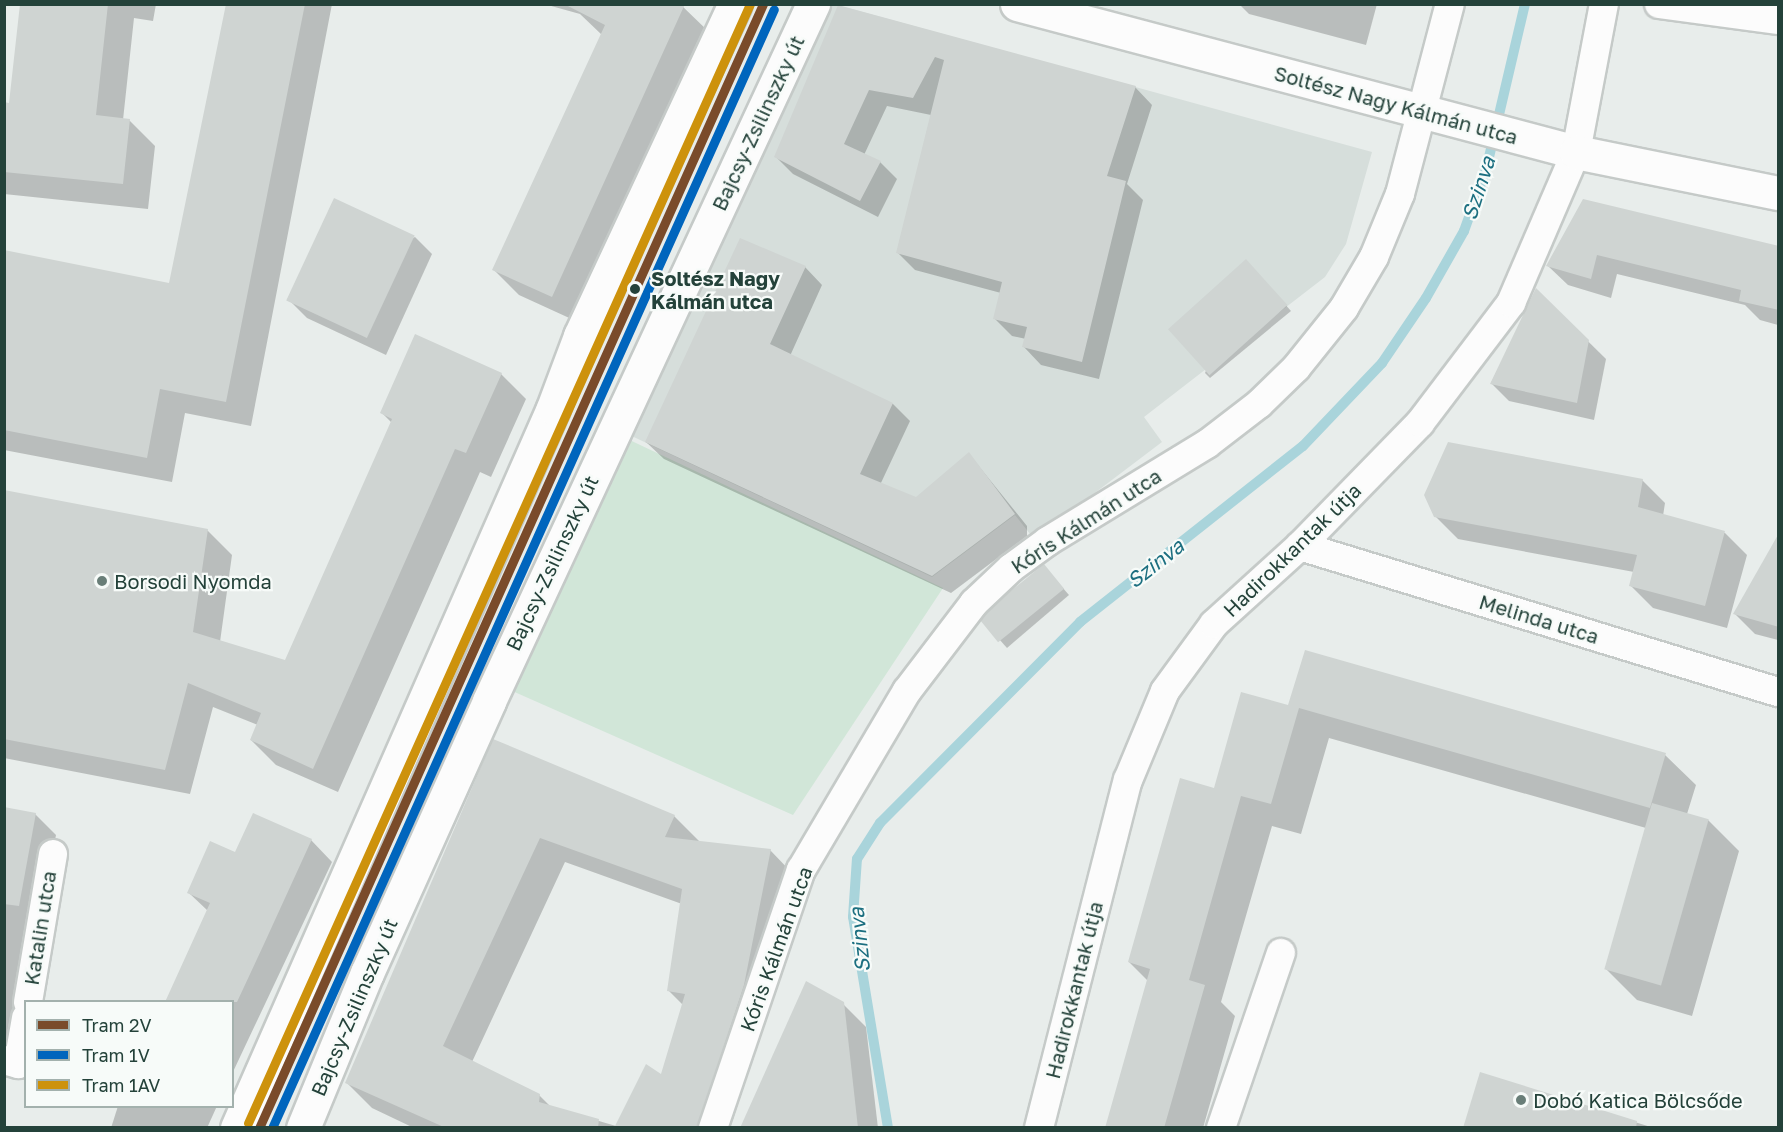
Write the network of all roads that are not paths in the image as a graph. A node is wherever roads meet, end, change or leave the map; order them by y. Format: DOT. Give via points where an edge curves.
graph roads {
  1 [pos="735,4"];
  2 [pos="813,4"];
  3 [pos="1017,4"];
  4 [pos="1450,4"];
  5 [pos="1604,4"];
  6 [pos="1659,4"];
  7 [pos="1779,20"];
  8 [pos="1421,112"];
  9 [pos="1576,152"];
  10 [pos="1779,193"];
  11 [pos="1300,546"];
  12 [pos="1779,692"];
  13 [pos="53,854"];
  14 [pos="1281,953"];
  15 [pos="28,1000"];
  16 [pos="24,1030"];
  17 [pos="4,1060"];
  18 [pos="243,1126"];
  19 [pos="303,1128"];
  20 [pos="713,1128"];
  21 [pos="1039,1128"];
  22 [pos="1221,1128"];
  1 -- 18 [label="street" via="580,336 553,408"];
  2 -- 19 [label="street, Bajcsy-Zsilinszky út" via="489,701"];
  3 -- 8 [label="street, Soltész Nagy Kálmán utca"];
  4 -- 8 [label="street, Kóris Kálmán utca"];
  5 -- 9 [label="street, Hadirokkantak útja"];
  6 -- 7 [label="street"];
  8 -- 9 [label="street, Soltész Nagy Kálmán utca"];
  8 -- 20 [label="street, Kóris Kálmán utca" via="1400,194 1374,257 1344,308 1296,368 1259,404 1207,444 1011,568 974,603 908,691 801,870"];
  9 -- 10 [label="street, Soltész Nagy Kálmán utca"];
  9 -- 11 [label="street, Hadirokkantak útja" via="1511,303 1420,423"];
  11 -- 12 [label="street, Melinda utca"];
  11 -- 21 [label="street, Hadirokkantak útja" via="1214,624 1165,691 1128,780"];
  13 -- 15 [label="street, Katalin utca"];
  14 -- 22 [label="street"];
  16 -- 17 [label="street" via="18,1064"];
}
